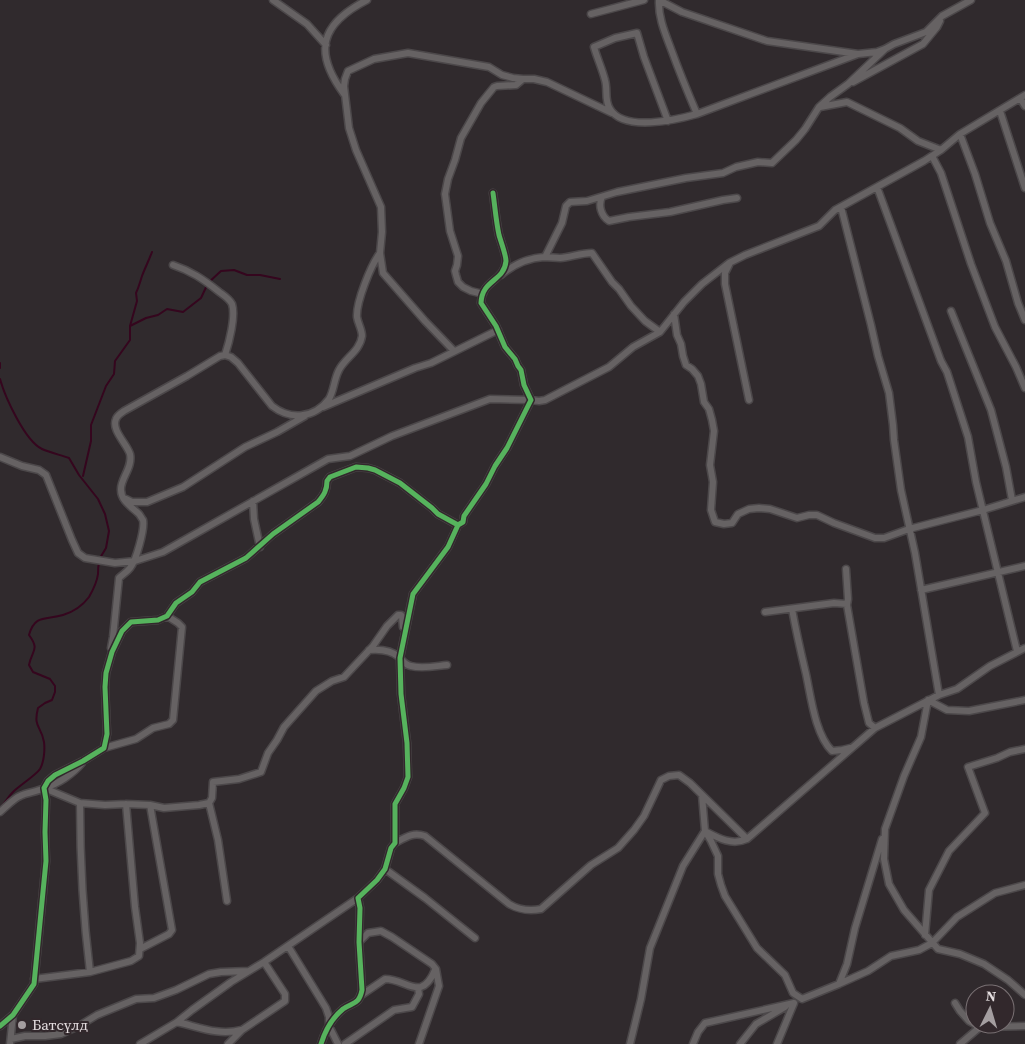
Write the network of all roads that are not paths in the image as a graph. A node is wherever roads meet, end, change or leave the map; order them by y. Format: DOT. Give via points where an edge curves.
graph roads {
  1 [pos="273,0"];
  2 [pos="367,0"];
  3 [pos="644,0"];
  4 [pos="659,0"];
  5 [pos="971,0"];
  6 [pos="591,14"];
  7 [pos="942,16"];
  8 [pos="326,45"];
  9 [pos="885,49"];
  10 [pos="858,54"];
  11 [pos="523,79"];
  12 [pos="848,84"];
  13 [pos="345,96"];
  14 [pos="1022,97"];
  15 [pos="1025,106"];
  16 [pos="819,107"];
  17 [pos="1000,111"];
  18 [pos="613,114"];
  19 [pos="697,114"];
  20 [pos="668,121"];
  21 [pos="960,134"];
  22 [pos="941,150"];
  23 [pos="932,156"];
  24 [pos="877,187"];
  25 [pos="1025,188"];
  26 [pos="493,193"];
  27 [pos="602,197"];
  28 [pos="737,198"];
  29 [pos="841,207"];
  30 [pos="380,253"];
  31 [pos="545,257"];
  32 [pos="730,263"];
  33 [pos="173,265"];
  34 [pos="501,275"];
  35 [pos="483,294"];
  36 [pos="951,311"];
  37 [pos="674,314"];
  38 [pos="1025,320"];
  39 [pos="498,330"];
  40 [pos="660,332"];
  41 [pos="454,351"];
  42 [pos="225,355"];
  43 [pos="1025,388"];
  44 [pos="531,400"];
  45 [pos="748,400"];
  46 [pos="318,410"];
  47 [pos="306,415"];
  48 [pos="0,457"];
  49 [pos="1025,497"];
  50 [pos="123,498"];
  51 [pos="1012,500"];
  52 [pos="253,501"];
  53 [pos="983,510"];
  54 [pos="458,525"];
  55 [pos="909,529"];
  56 [pos="260,547"];
  57 [pos="134,561"];
  58 [pos="1025,566"];
  59 [pos="846,569"];
  60 [pos="997,571"];
  61 [pos="921,590"];
  62 [pos="847,604"];
  63 [pos="792,610"];
  64 [pos="764,612"];
  65 [pos="167,616"];
  66 [pos="404,636"];
  67 [pos="1025,648"];
  68 [pos="369,650"];
  69 [pos="1017,651"];
  70 [pos="111,654"];
  71 [pos="400,658"];
  72 [pos="447,664"];
  73 [pos="939,695"];
  74 [pos="928,700"];
  75 [pos="1025,700"];
  76 [pos="875,728"];
  77 [pos="104,748"];
  78 [pos="851,748"];
  79 [pos="1025,749"];
  80 [pos="44,788"];
  81 [pos="702,795"];
  82 [pos="80,803"];
  83 [pos="208,803"];
  84 [pos="126,804"];
  85 [pos="150,805"];
  86 [pos="0,812"];
  87 [pos="885,829"];
  88 [pos="705,831"];
  89 [pos="747,839"];
  90 [pos="395,843"];
  91 [pos="385,869"];
  92 [pos="1025,886"];
  93 [pos="358,898"];
  94 [pos="227,901"];
  95 [pos="925,935"];
  96 [pos="475,938"];
  97 [pos="359,942"];
  98 [pos="932,943"];
  99 [pos="288,946"];
  100 [pos="140,949"];
  101 [pos="264,962"];
  102 [pos="436,969"];
  103 [pos="250,971"];
  104 [pos="90,972"];
  105 [pos="34,978"];
  106 [pos="839,984"];
  107 [pos="418,988"];
  108 [pos="1025,995"];
  109 [pos="360,996"];
  110 [pos="802,999"];
  111 [pos="955,1002"];
  112 [pos="794,1003"];
  113 [pos="13,1015"];
  114 [pos="965,1017"];
  115 [pos="177,1022"];
  116 [pos="0,1026"];
  117 [pos="329,1026"];
  118 [pos="242,1030"];
  119 [pos="972,1034"];
  120 [pos="11,1042"];
  121 [pos="140,1044"];
  122 [pos="228,1044"];
  123 [pos="321,1044"];
  124 [pos="338,1044"];
  125 [pos="345,1044"];
  126 [pos="419,1044"];
  127 [pos="630,1044"];
  128 [pos="693,1044"];
  129 [pos="740,1044"];
  130 [pos="777,1044"];
  131 [pos="960,1044"];
  1 -- 8 [label="street" via="307,24"];
  2 -- 8 [label="street" via="334,23 328,32"];
  3 -- 6 [label="street"];
  4 -- 10 [label="street" via="682,12 767,41"];
  4 -- 19 [label="street" via="660,21"];
  5 -- 7 [label="street"];
  7 -- 9 [label="street" via="926,32"];
  7 -- 12 [label="street" via="937,28 923,44"];
  8 -- 13 [label="street" via="326,60 334,81"];
  9 -- 10 [label="street"];
  9 -- 12 [label="street"];
  10 -- 19 [label="street"];
  11 -- 13 [label="street" via="502,75 489,67 408,53 374,59 348,71"];
  11 -- 18 [label="street" via="547,82"];
  11 -- 35 [label="street" via="516,85 497,86 481,102 460,138 445,194 450,231 458,256 455,271 458,282 470,291"];
  12 -- 16 [label="street"];
  13 -- 30 [label="street" via="352,140 381,207"];
  14 -- 15 [label="street"];
  14 -- 17 [label="street"];
  16 -- 22 [label="street" via="847,102 900,128 918,142"];
  16 -- 27 [label="street" via="796,140 772,163 758,162 722,173"];
  17 -- 21 [label="street"];
  17 -- 25 [label="street"];
  18 -- 20 [label="street" via="628,121"];
  18 -- 20 [label="street" via="607,103 605,79 594,47 637,32"];
  19 -- 20 [label="street"];
  21 -- 22 [label="street"];
  21 -- 38 [label="street"];
  22 -- 23 [label="street"];
  23 -- 24 [label="street"];
  23 -- 43 [label="street" via="941,173 995,327"];
  24 -- 29 [label="street"];
  24 -- 53 [label="street" via="958,405"];
  26 -- 34 [label="street" via="506,261"];
  27 -- 28 [label="street" via="602,213 610,221"];
  27 -- 31 [label="street" via="570,202 566,206 562,223"];
  29 -- 32 [label="street" via="819,226"];
  29 -- 55 [label="street" via="889,393"];
  30 -- 41 [label="street" via="383,273"];
  30 -- 46 [label="street" via="368,274 359,304 357,318 362,336 356,350 338,371 330,398"];
  31 -- 34 [label="street" via="523,262"];
  31 -- 40 [label="street" via="592,253 631,306"];
  32 -- 37 [label="street" via="702,284"];
  32 -- 45 [label="street" via="725,273 725,284"];
  33 -- 42 [label="street" via="198,276 233,306"];
  34 -- 35 [label="street" via="488,283"];
  35 -- 39 [label="street" via="482,303"];
  36 -- 51 [label="street" via="990,410"];
  37 -- 40 [label="street"];
  37 -- 55 [label="street" via="683,356 698,376 714,430 710,465 713,482 711,510 715,522 732,523 738,514 759,508 797,518 817,515 875,538"];
  39 -- 41 [label="street"];
  39 -- 44 [label="street" via="521,370"];
  40 -- 44 [label="street" via="633,347 609,367 577,384 545,400"];
  41 -- 46 [label="street"];
  42 -- 47 [label="street" via="238,363 272,406 286,414"];
  42 -- 50 [label="street" via="116,418 117,432 130,460 120,489"];
  44 -- 52 [label="street" via="490,399 392,436 350,456 328,459"];
  44 -- 54 [label="street" via="486,484"];
  46 -- 47 [label="street"];
  47 -- 50 [label="street" via="245,447 178,490 147,502"];
  48 -- 57 [label="street" via="46,475 78,553 85,558 115,563"];
  49 -- 51 [label="street"];
  50 -- 57 [label="street" via="143,520"];
  51 -- 53 [label="street"];
  52 -- 56 [label="street"];
  52 -- 57 [label="street" via="162,552"];
  53 -- 55 [label="street"];
  53 -- 60 [label="street"];
  54 -- 56 [label="street" via="438,514 392,478 375,470 356,467 327,480 324,497"];
  54 -- 66 [label="street" via="448,547 413,594"];
  55 -- 61 [label="street"];
  56 -- 65 [label="street" via="200,582 176,603"];
  57 -- 70 [label="street" via="119,578"];
  58 -- 60 [label="street"];
  59 -- 62 [label="street"];
  60 -- 61 [label="street"];
  60 -- 69 [label="street"];
  61 -- 73 [label="street"];
  62 -- 63 [label="street"];
  62 -- 76 [label="street" via="864,703 869,723"];
  63 -- 64 [label="street"];
  63 -- 78 [label="street" via="813,708 826,745 832,751"];
  65 -- 70 [label="street" via="131,622 122,631"];
  65 -- 77 [label="street" via="182,627 173,720 136,739"];
  66 -- 68 [label="street" via="402,616 398,615"];
  66 -- 71 [label="street"];
  67 -- 69 [label="street"];
  68 -- 71 [label="street" via="389,651"];
  68 -- 83 [label="street" via="344,677 316,691 284,727 261,772 214,782"];
  69 -- 73 [label="street" via="957,689"];
  70 -- 77 [label="street" via="106,673 107,734"];
  71 -- 72 [label="street" via="410,666"];
  71 -- 90 [label="street" via="408,777 395,804"];
  73 -- 74 [label="street"];
  74 -- 75 [label="street" via="947,710 970,711"];
  74 -- 76 [label="street"];
  74 -- 87 [label="street" via="921,737"];
  76 -- 78 [label="street"];
  77 -- 80 [label="street" via="54,775"];
  78 -- 89 [label="street"];
  79 -- 95 [label="street" via="968,766 985,812 949,851 929,890"];
  80 -- 82 [label="street"];
  80 -- 86 [label="street" via="19,796"];
  80 -- 105 [label="street" via="46,862"];
  81 -- 88 [label="street"];
  81 -- 89 [label="street"];
  81 -- 90 [label="street" via="679,775 661,780 644,816 618,848 591,865 542,909 523,910 509,904 426,836 409,834"];
  82 -- 84 [label="street"];
  82 -- 104 [label="street"];
  83 -- 85 [label="street" via="164,808"];
  83 -- 94 [label="street" via="218,840"];
  84 -- 85 [label="street"];
  84 -- 100 [label="street"];
  85 -- 100 [label="street" via="172,930"];
  87 -- 95 [label="street" via="884,859 889,884 904,910"];
  87 -- 106 [label="street"];
  88 -- 89 [label="street" via="732,842"];
  88 -- 110 [label="street" via="718,856 719,879 725,896 757,948 785,975 793,993"];
  88 -- 127 [label="street" via="683,866 650,948"];
  90 -- 91 [label="street"];
  91 -- 93 [label="street"];
  91 -- 96 [label="street"];
  92 -- 98 [label="street" via="995,894 965,912"];
  93 -- 97 [label="street"];
  93 -- 99 [label="street"];
  95 -- 98 [label="street"];
  97 -- 102 [label="street" via="368,933 381,932"];
  97 -- 109 [label="street"];
  98 -- 106 [label="street" via="919,950 891,956"];
  98 -- 108 [label="street" via="938,949 984,964"];
  99 -- 101 [label="street"];
  99 -- 117 [label="street" via="326,1008"];
  100 -- 104 [label="street" via="140,956 131,961"];
  101 -- 103 [label="street"];
  101 -- 118 [label="street" via="285,994 285,1001"];
  102 -- 107 [label="street" via="426,985"];
  102 -- 126 [label="street" via="438,986"];
  103 -- 115 [label="street"];
  103 -- 120 [label="street" via="209,974 154,998 136,999 61,1034 25,1036"];
  104 -- 105 [label="street"];
  105 -- 113 [label="street" via="34,984"];
  106 -- 110 [label="street"];
  107 -- 109 [label="street" via="385,979"];
  107 -- 125 [label="street" via="419,994 412,1007 394,1010"];
  109 -- 117 [label="street"];
  110 -- 112 [label="street"];
  111 -- 114 [label="street"];
  112 -- 128 [label="street" via="705,1023"];
  112 -- 129 [label="street" via="756,1024"];
  112 -- 130 [label="street"];
  113 -- 116 [label="street"];
  113 -- 120 [label="street"];
  115 -- 118 [label="street" via="221,1033"];
  115 -- 121 [label="street"];
  117 -- 123 [label="street"];
  117 -- 124 [label="street"];
  118 -- 122 [label="street"];
  119 -- 131 [label="street"];
}
